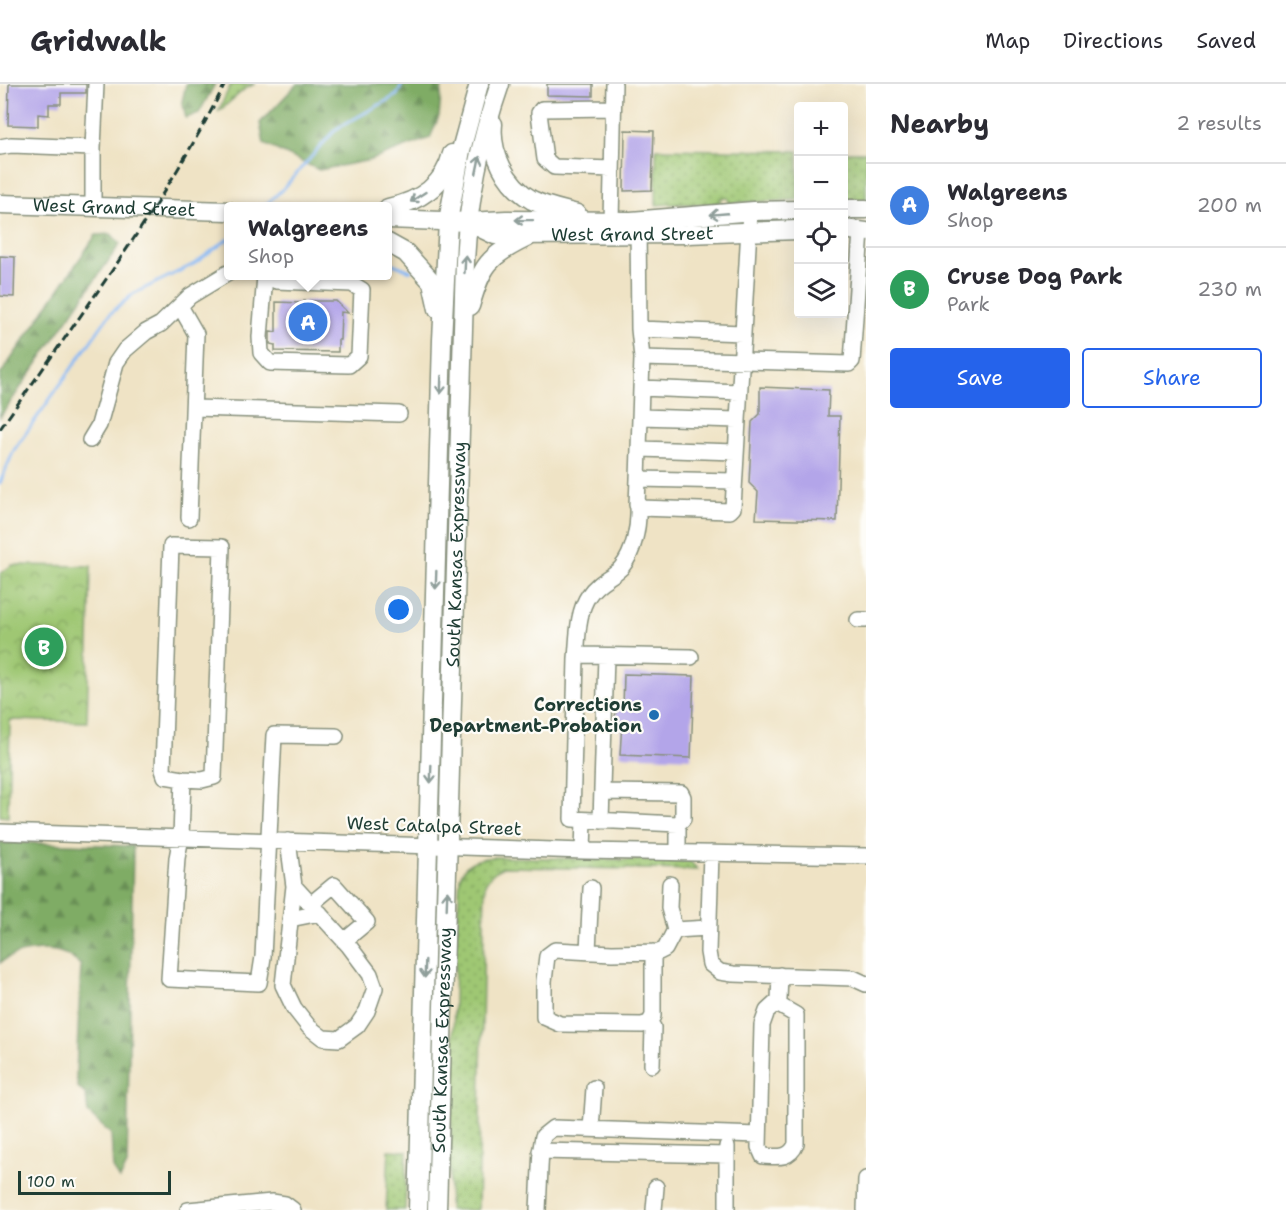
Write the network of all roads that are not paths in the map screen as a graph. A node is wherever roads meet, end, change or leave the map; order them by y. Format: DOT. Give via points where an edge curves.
graph roads {
  1 [pos="96,84"];
  2 [pos="614,84"];
  3 [pos="499,87"];
  4 [pos="477,89"];
  5 [pos="613,108"];
  6 [pos="0,147"];
  7 [pos="93,148"];
  8 [pos="612,169"];
  9 [pos="0,204"];
  10 [pos="93,207"];
  11 [pos="392,207"];
  12 [pos="866,208"];
  13 [pos="848,209"];
  14 [pos="794,210"];
  15 [pos="750,211"];
  16 [pos="224,212"];
  17 [pos="392,219"];
  18 [pos="448,221"];
  19 [pos="607,221"];
  20 [pos="468,222"];
  21 [pos="638,227"];
  22 [pos="794,231"];
  23 [pos="857,231"];
  24 [pos="749,232"];
  25 [pos="534,234"];
  26 [pos="392,246"];
  27 [pos="224,275"];
  28 [pos="265,280"];
  29 [pos="276,280"];
  30 [pos="180,306"];
  31 [pos="639,329"];
  32 [pos="742,333"];
  33 [pos="462,334"];
  34 [pos="442,340"];
  35 [pos="642,358"];
  36 [pos="740,361"];
  37 [pos="641,388"];
  38 [pos="739,392"];
  39 [pos="194,408"];
  40 [pos="399,414"];
  41 [pos="641,417"];
  42 [pos="737,420"];
  43 [pos="90,440"];
  44 [pos="640,449"];
  45 [pos="736,452"];
  46 [pos="638,479"];
  47 [pos="734,481"];
  48 [pos="638,507"];
  49 [pos="189,518"];
  50 [pos="606,656"];
  51 [pos="691,657"];
  52 [pos="576,658"];
  53 [pos="336,736"];
  54 [pos="183,779"];
  55 [pos="602,792"];
  56 [pos="584,820"];
  57 [pos="601,821"];
  58 [pos="678,824"];
  59 [pos="0,832"];
  60 [pos="181,837"];
  61 [pos="270,840"];
  62 [pos="288,841"];
  63 [pos="429,845"];
  64 [pos="448,846"];
  65 [pos="583,851"];
  66 [pos="678,853"];
  67 [pos="711,853"];
  68 [pos="866,856"];
  69 [pos="670,884"];
  70 [pos="294,886"];
  71 [pos="591,888"];
  72 [pos="316,909"];
  73 [pos="290,919"];
  74 [pos="708,928"];
  75 [pos="675,930"];
  76 [pos="344,941"];
  77 [pos="588,951"];
  78 [pos="653,952"];
  79 [pos="780,975"];
  80 [pos="866,984"];
  81 [pos="777,1004"];
  82 [pos="649,1023"];
  83 [pos="652,1065"];
  84 [pos="594,1088"];
  85 [pos="591,1129"];
  86 [pos="727,1134"];
  87 [pos="759,1135"];
  88 [pos="540,1151"];
  89 [pos="727,1155"];
  90 [pos="866,1179"];
  91 [pos="656,1188"];
  92 [pos="188,1210"];
  93 [pos="293,1210"];
  94 [pos="418,1210"];
  95 [pos="437,1210"];
  96 [pos="538,1210"];
  97 [pos="654,1210"];
  98 [pos="726,1210"];
  99 [pos="865,1210"];
  1 -- 7 [label="street"];
  2 -- 5 [label="street"];
  3 -- 19 [label="main road" via="492,134 498,159 512,182 523,194 542,204"];
  20 -- 3 [label="main road, South Kansas Expressway, one-way" via="478,162"];
  4 -- 11 [label="main road, one-way" via="459,122 447,171 417,199"];
  4 -- 18 [label="main road, South Kansas Expressway"];
  5 -- 8 [label="street"];
  5 -- 8 [label="street" via="542,108 539,113 548,163 554,167"];
  6 -- 7 [label="street"];
  7 -- 10 [label="street"];
  8 -- 19 [label="street"];
  9 -- 10 [label="main road, West Grand Street"];
  10 -- 16 [label="main road, West Grand Street"];
  12 -- 13 [label="main road"];
  14 -- 15 [label="main road, West Grand Street"];
  15 -- 21 [label="main road, West Grand Street, one-way"];
  15 -- 24 [label="street"];
  17 -- 18 [label="main road, West Grand Street"];
  18 -- 20 [label="main road, West Grand Street"];
  18 -- 34 [label="main road, South Kansas Expressway"];
  19 -- 20 [label="main road, West Grand Street, one-way"];
  19 -- 21 [label="main road, West Grand Street"];
  20 -- 25 [label="main road, West Grand Street" via="495,235"];
  33 -- 20 [label="main road, South Kansas Expressway, one-way"];
  21 -- 24 [label="main road, West Grand Street"];
  21 -- 25 [label="main road, West Grand Street"];
  21 -- 31 [label="street"];
  22 -- 24 [label="main road, West Grand Street"];
  23 -- 36 [label="street" via="852,361"];
  24 -- 32 [label="street"];
  25 -- 33 [label="main road" via="486,265"];
  26 -- 34 [label="main road" via="406,253 432,282"];
  27 -- 30 [label="street"];
  28 -- 29 [label="street" via="261,353 270,363 349,365 359,357 362,290 352,284"];
  30 -- 39 [label="street" via="196,334"];
  30 -- 43 [label="street" via="124,350 116,363 99,425"];
  31 -- 32 [label="street"];
  31 -- 35 [label="street"];
  32 -- 36 [label="street"];
  33 -- 64 [label="main road, South Kansas Expressway"];
  34 -- 63 [label="main road, South Kansas Expressway, one-way"];
  35 -- 36 [label="street"];
  35 -- 37 [label="street"];
  36 -- 38 [label="street"];
  37 -- 38 [label="street"];
  37 -- 41 [label="street"];
  38 -- 42 [label="street"];
  39 -- 40 [label="street"];
  39 -- 49 [label="street"];
  41 -- 42 [label="street"];
  41 -- 44 [label="street"];
  42 -- 45 [label="street"];
  44 -- 45 [label="street"];
  44 -- 46 [label="street"];
  45 -- 47 [label="street"];
  46 -- 47 [label="street"];
  46 -- 48 [label="street"];
  47 -- 48 [label="street" via="730,511"];
  48 -- 52 [label="street" via="639,524 633,546 621,568 588,596 580,616"];
  50 -- 51 [label="street"];
  50 -- 52 [label="street"];
  50 -- 55 [label="street"];
  52 -- 56 [label="street" via="571,816"];
  53 -- 61 [label="street" via="274,735"];
  54 -- 54 [label="street" via="165,776 163,770 171,546 222,547 214,777"];
  54 -- 60 [label="street"];
  55 -- 57 [label="street"];
  55 -- 58 [label="street" via="681,793 683,819"];
  56 -- 57 [label="street"];
  56 -- 65 [label="street"];
  57 -- 58 [label="street"];
  58 -- 66 [label="street"];
  59 -- 60 [label="street, West Catalpa Street"];
  60 -- 61 [label="street, West Catalpa Street"];
  60 -- 61 [label="street" via="169,979 259,983"];
  61 -- 62 [label="street, West Catalpa Street"];
  62 -- 63 [label="street, West Catalpa Street"];
  62 -- 70 [label="street"];
  63 -- 64 [label="street, West Catalpa Street"];
  63 -- 94 [label="main road, South Kansas Expressway, one-way"];
  64 -- 65 [label="street, West Catalpa Street"];
  95 -- 64 [label="main road, South Kansas Expressway, one-way"];
  65 -- 66 [label="street, West Catalpa Street"];
  66 -- 67 [label="street, West Catalpa Street"];
  67 -- 68 [label="street, West Catalpa Street"];
  67 -- 74 [label="street"];
  69 -- 75 [label="street" via="669,908"];
  70 -- 72 [label="street"];
  70 -- 73 [label="street"];
  71 -- 77 [label="street"];
  72 -- 73 [label="street"];
  72 -- 76 [label="street"];
  72 -- 76 [label="street" via="334,885 367,922"];
  73 -- 76 [label="street" via="283,985 294,1008 323,1038 339,1039 357,1026 375,988 370,974"];
  74 -- 75 [label="street"];
  74 -- 79 [label="street" via="710,964 720,972"];
  75 -- 78 [label="street" via="665,949"];
  77 -- 78 [label="street"];
  77 -- 82 [label="street" via="555,950 547,956 544,1017 560,1024"];
  78 -- 82 [label="street" via="653,1009"];
  79 -- 80 [label="street" via="853,978"];
  79 -- 81 [label="street"];
  81 -- 87 [label="street" via="767,1011 762,1025"];
  81 -- 87 [label="street" via="796,1015 796,1144 786,1156 763,1156"];
  82 -- 83 [label="street" via="653,1027"];
  84 -- 85 [label="street"];
  85 -- 86 [label="street"];
  85 -- 88 [label="street" via="553,1128 543,1136"];
  86 -- 87 [label="street"];
  86 -- 89 [label="street"];
  88 -- 89 [label="street"];
  88 -- 96 [label="street"];
  89 -- 98 [label="street"];
  90 -- 99 [label="street"];
  91 -- 97 [label="street"];
  92 -- 93 [label="street" via="272,1202"];
}
